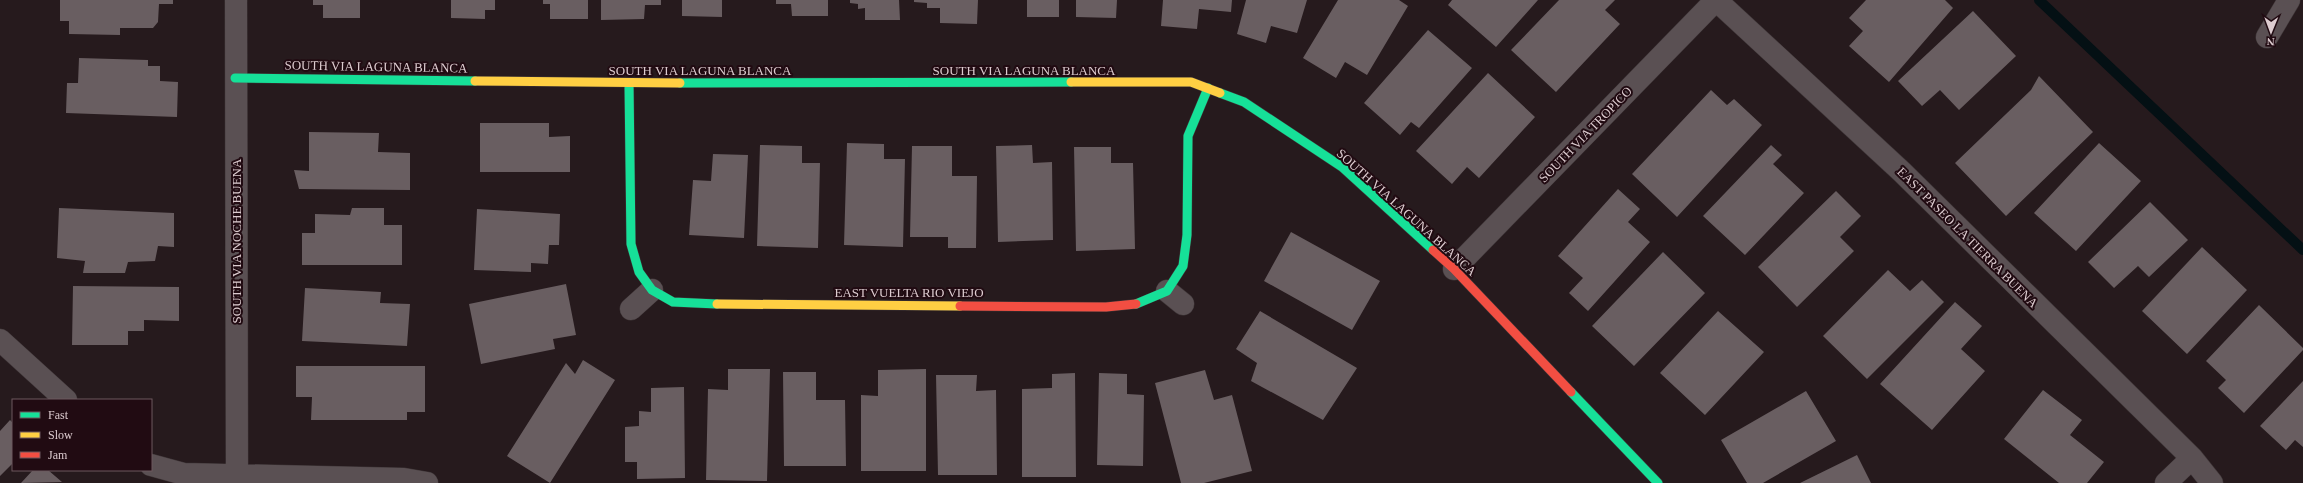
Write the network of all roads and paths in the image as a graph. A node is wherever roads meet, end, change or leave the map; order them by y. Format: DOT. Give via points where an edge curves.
graph roads {
  1 [pos="236,0"];
  2 [pos="1716,0"];
  3 [pos="2289,0"];
  4 [pos="2267,37"];
  5 [pos="235,78"];
  6 [pos="629,83"];
  7 [pos="1208,88"];
  8 [pos="1454,268"];
  9 [pos="652,290"];
  10 [pos="631,309"];
  11 [pos="0,340"];
  12 [pos="65,399"];
  13 [pos="2192,458"];
  14 [pos="152,465"];
  15 [pos="237,480"];
  16 [pos="427,483"];
  17 [pos="1658,483"];
  18 [pos="2166,483"];
  19 [pos="2212,483"];
  1 -- 5 [label="street, SOUTH VIA NOCHE BUENA"];
  2 -- 8 [label="street, SOUTH VIA TROPICO"];
  2 -- 13 [label="street, EAST PASEO LA TIERRA BUENA" via="1902,172"];
  3 -- 4 [label="street"];
  5 -- 6 [label="street, SOUTH VIA LAGUNA BLANCA"];
  5 -- 15 [label="street, SOUTH VIA NOCHE BUENA"];
  6 -- 7 [label="street, SOUTH VIA LAGUNA BLANCA" via="1192,82"];
  6 -- 9 [label="street, EAST VUELTA RIO VIEJO" via="631,244 639,272"];
  7 -- 8 [label="street, SOUTH VIA LAGUNA BLANCA" via="1244,102 1342,167"];
  7 -- 9 [label="street, EAST VUELTA RIO VIEJO" via="1188,136 1187,235 1175,298 1106,307 706,304 673,302"];
  8 -- 17 [label="street, SOUTH VIA LAGUNA BLANCA"];
  9 -- 10 [label="street"];
  11 -- 12 [label="street"];
  13 -- 18 [label="street"];
  13 -- 19 [label="street, EAST PASEO LA TIERRA BUENA"];
  14 -- 15 [label="street" via="184,474"];
  15 -- 16 [label="street" via="404,479"];
}
